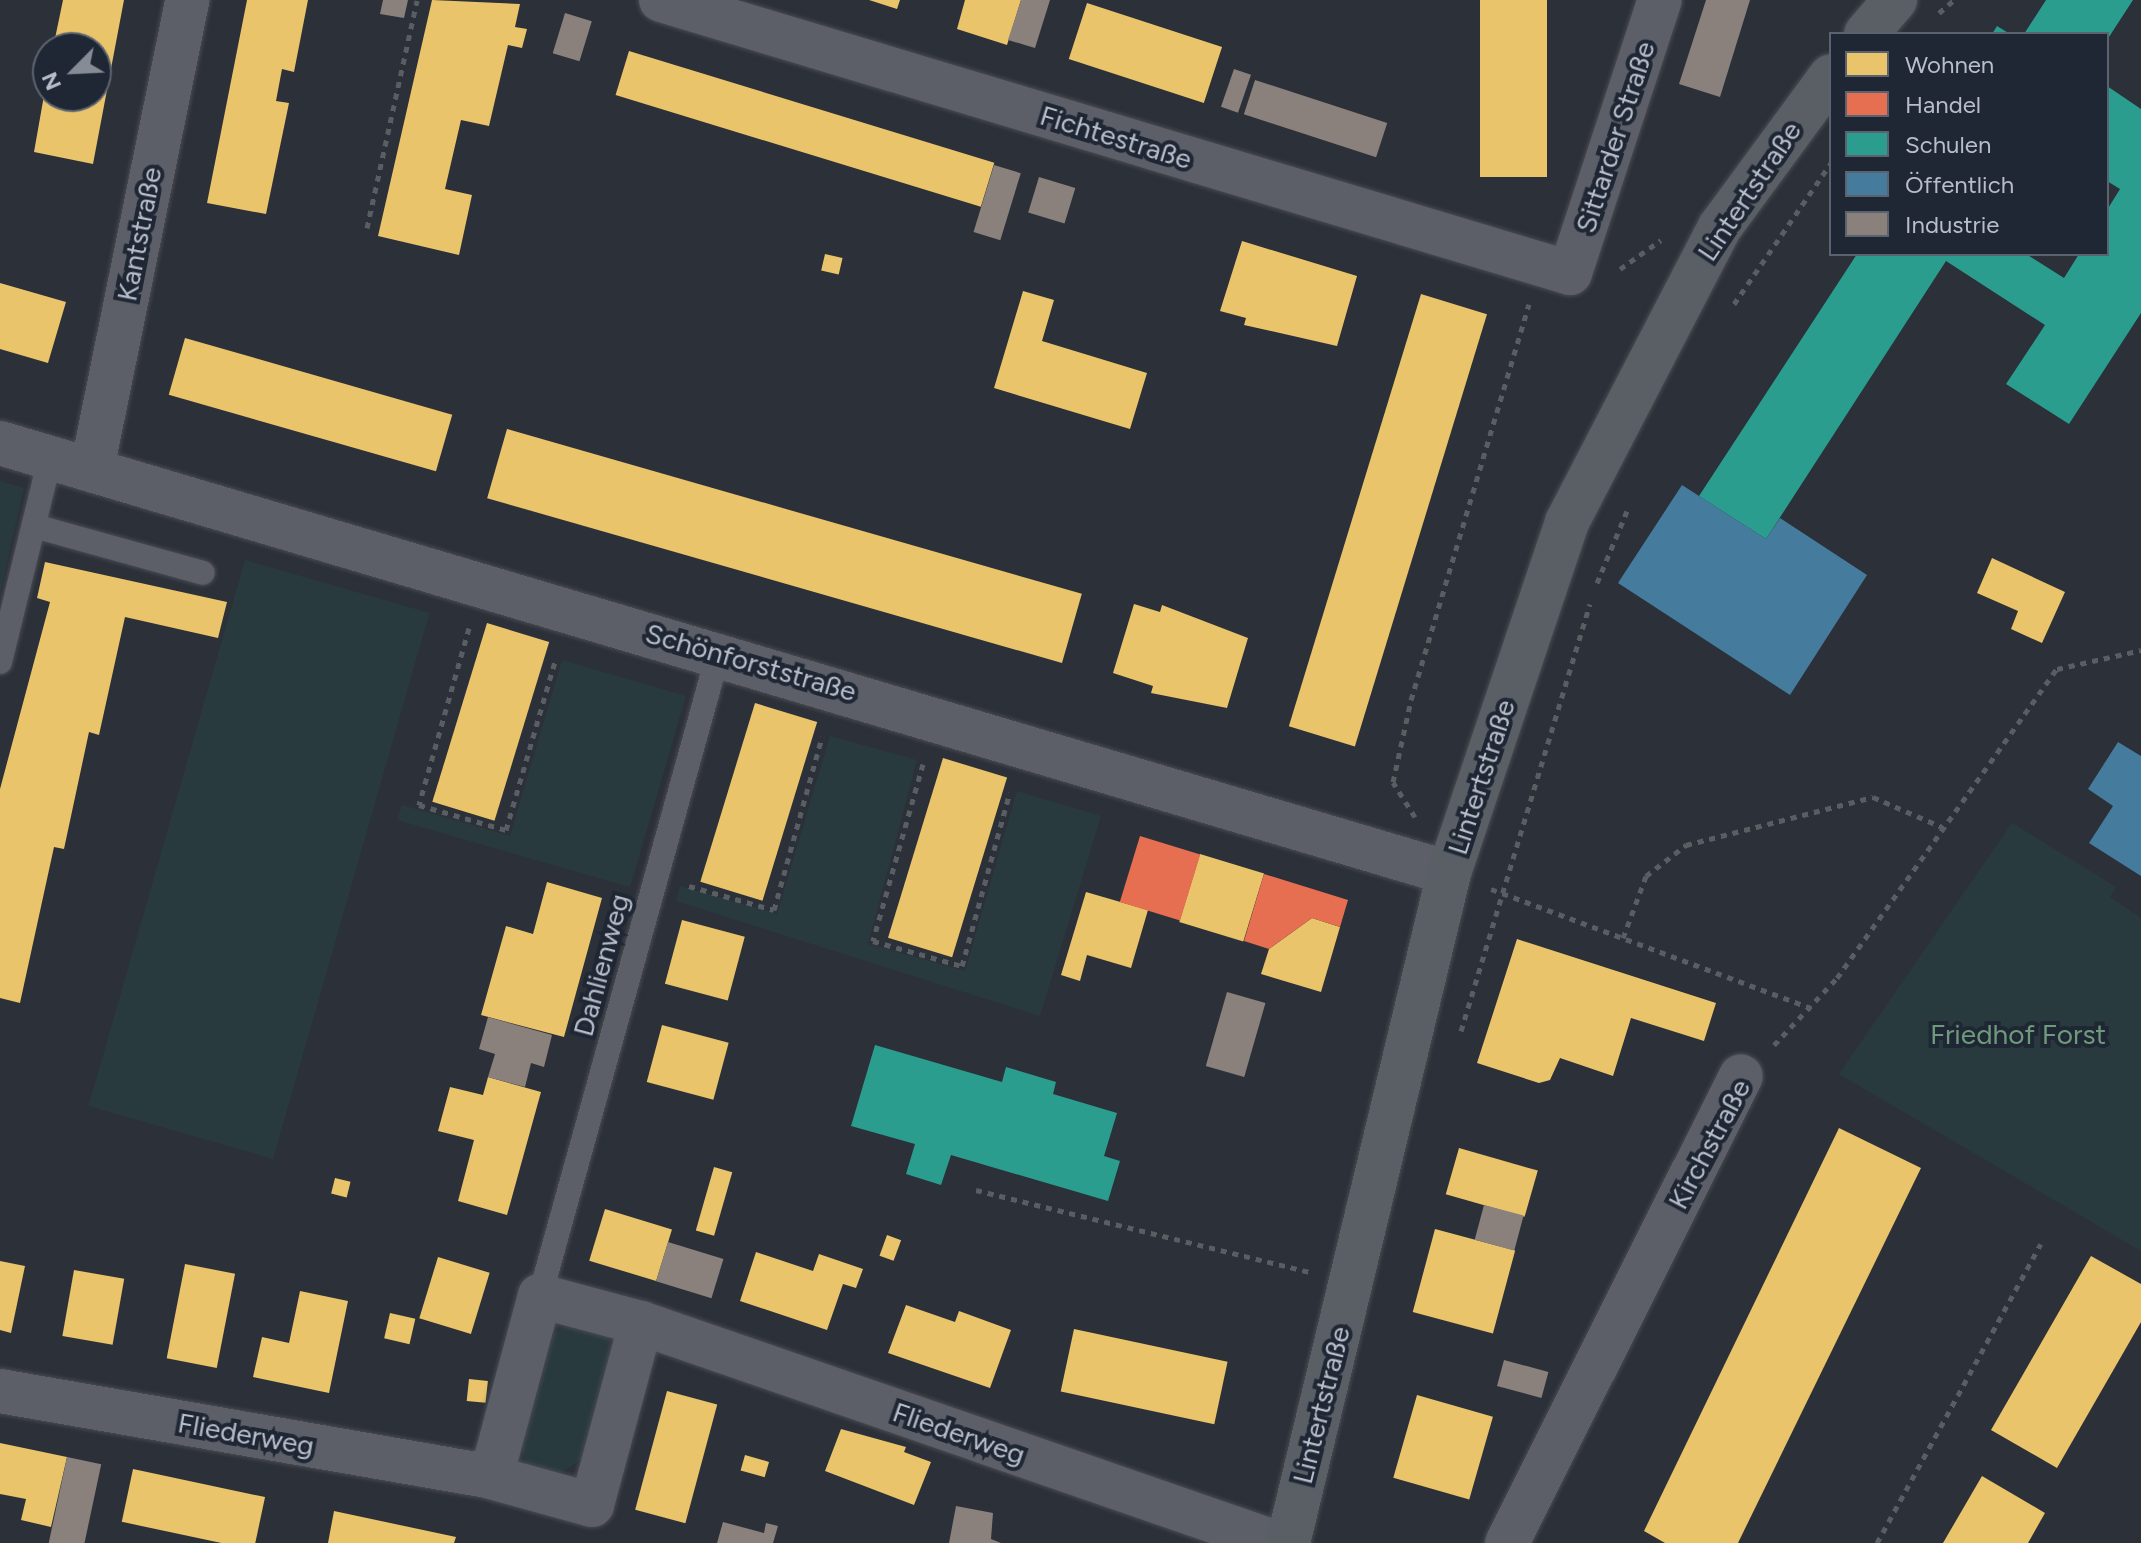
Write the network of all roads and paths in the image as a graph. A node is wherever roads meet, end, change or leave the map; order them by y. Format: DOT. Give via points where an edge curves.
graph roads {
  1 [pos="187,0"];
  2 [pos="417,0"];
  3 [pos="661,0"];
  4 [pos="1660,0"];
  5 [pos="1895,0"];
  6 [pos="1868,32"];
  7 [pos="1829,79"];
  8 [pos="1829,166"];
  9 [pos="367,228"];
  10 [pos="1555,269"];
  11 [pos="1729,312"];
  12 [pos="0,443"];
  13 [pos="50,458"];
  14 [pos="92,469"];
  15 [pos="1634,493"];
  16 [pos="34,526"];
  17 [pos="203,573"];
  18 [pos="482,584"];
  19 [pos="2141,650"];
  20 [pos="719,651"];
  21 [pos="555,661"];
  22 [pos="0,662"];
  23 [pos="936,717"];
  24 [pos="822,737"];
  25 [pos="1010,792"];
  26 [pos="1942,827"];
  27 [pos="690,870"];
  28 [pos="1449,873"];
  29 [pos="1502,894"];
  30 [pos="1623,938"];
  31 [pos="1814,1009"];
  32 [pos="1457,1043"];
  33 [pos="1741,1076"];
  34 [pos="976,1190"];
  35 [pos="2041,1244"];
  36 [pos="1350,1283"];
  37 [pos="540,1296"];
  38 [pos="641,1323"];
  39 [pos="0,1391"];
  40 [pos="491,1477"];
  41 [pos="1277,1543"];
  42 [pos="1288,1543"];
  43 [pos="1507,1543"];
  44 [pos="1877,1543"];
  1 -- 14 [label="street, Kantstraße"];
  2 -- 9 [label="path"];
  3 -- 10 [label="street, Fichtestraße"];
  4 -- 10 [label="street, Sittarder Straße"];
  5 -- 6 [label="main road"];
  7 -- 28 [label="main road, Lintertstraße" via="1720,227 1567,522"];
  8 -- 11 [label="path"];
  10 -- 28 [label="path" via="1393,782"];
  12 -- 13 [label="street, Schönforststraße"];
  13 -- 14 [label="street, Schönforststraße"];
  13 -- 16 [label="lane"];
  14 -- 18 [label="street, Schönforststraße"];
  15 -- 29 [label="path" via="1593,594"];
  16 -- 17 [label="lane"];
  16 -- 22 [label="lane"];
  18 -- 20 [label="street, Schönforststraße"];
  18 -- 21 [label="path" via="419,805 506,830"];
  19 -- 26 [label="path, Kirchstraße" via="2057,669"];
  20 -- 23 [label="street, Schönforststraße"];
  20 -- 37 [label="lane, Dahlienweg"];
  23 -- 25 [label="path" via="873,941 962,966"];
  23 -- 28 [label="street, Schönforststraße"];
  24 -- 27 [label="path" via="774,910 686,885"];
  26 -- 30 [label="path" via="1873,797 1699,840 1646,876"];
  26 -- 31 [label="path, Kirchstraße"];
  28 -- 29 [label="path"];
  28 -- 36 [label="main road, Lintertstraße"];
  29 -- 30 [label="path"];
  29 -- 32 [label="path"];
  30 -- 31 [label="path"];
  31 -- 33 [label="path, Kirchstraße"];
  33 -- 43 [label="street, Kirchstraße"];
  34 -- 36 [label="path"];
  35 -- 44 [label="path"];
  36 -- 42 [label="main road, Lintertstraße"];
  37 -- 38 [label="street, Fliederweg"];
  37 -- 40 [label="street"];
  38 -- 40 [label="street, Fliederweg" via="592,1505"];
  38 -- 41 [label="street, Fliederweg"];
  39 -- 40 [label="street, Fliederweg"];
}
